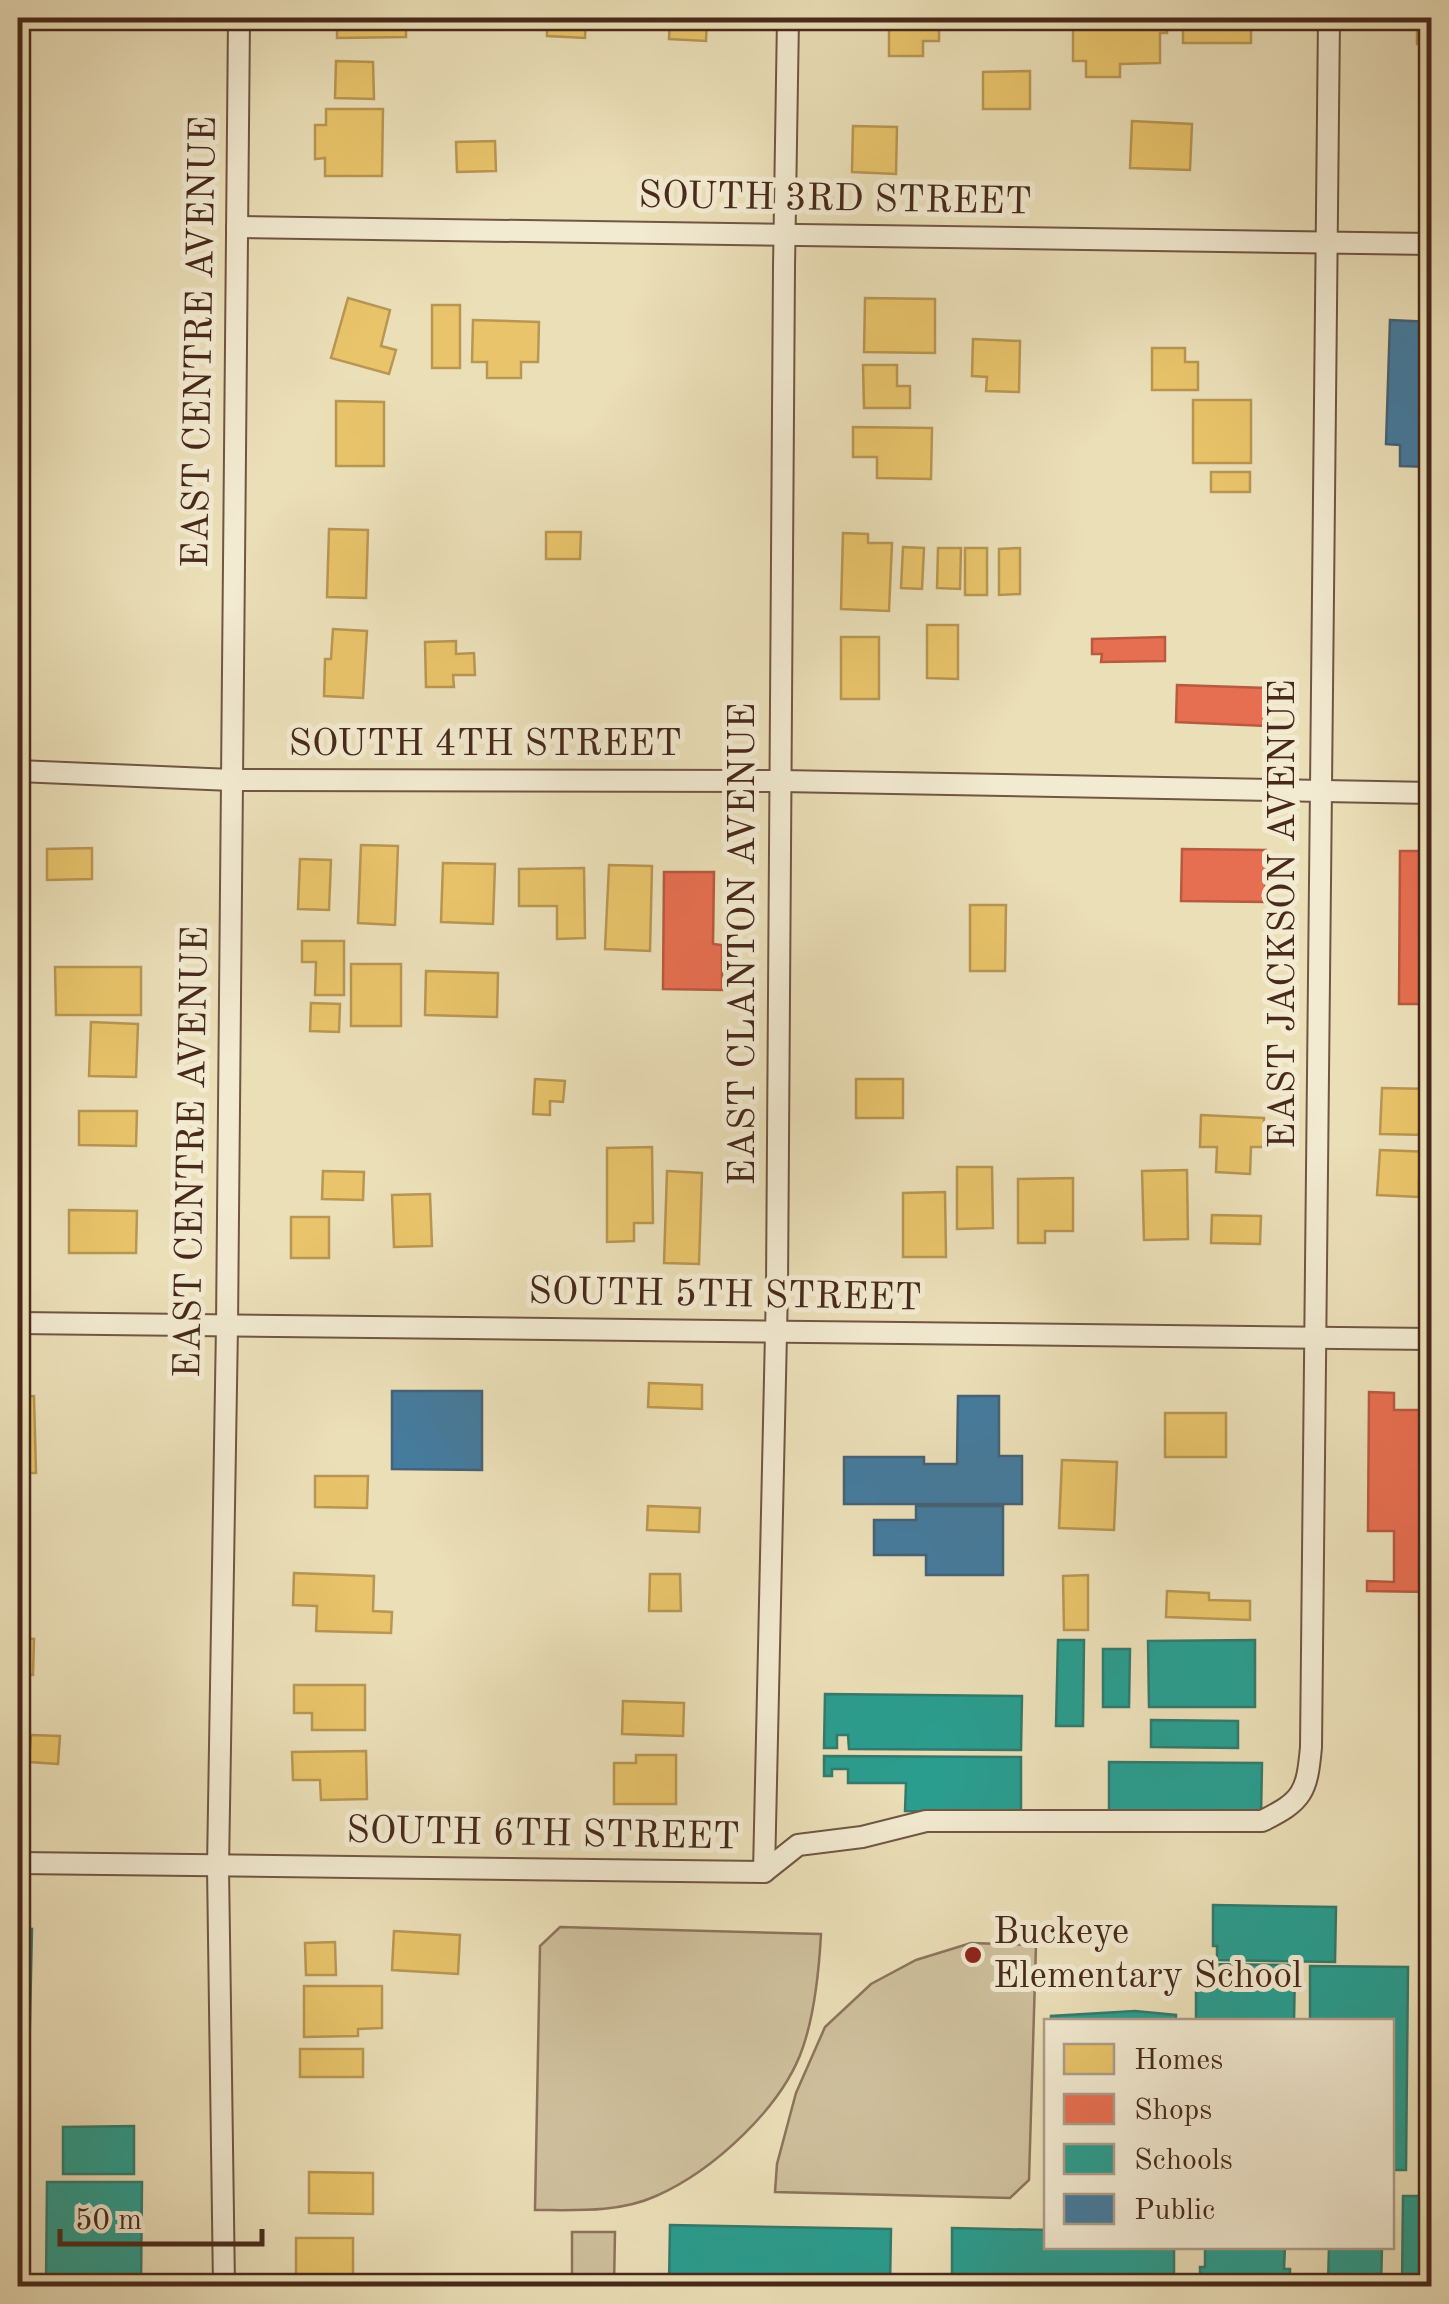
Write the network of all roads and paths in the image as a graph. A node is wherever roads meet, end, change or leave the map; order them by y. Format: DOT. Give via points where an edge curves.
graph roads {
  1 [pos="240,18"];
  2 [pos="788,18"];
  3 [pos="1328,18"];
  4 [pos="238,227"];
  5 [pos="784,235"];
  6 [pos="1325,242"];
  7 [pos="1432,244"];
  8 [pos="18,772"];
  9 [pos="232,780"];
  10 [pos="780,780"];
  11 [pos="1319,792"];
  12 [pos="1432,793"];
  13 [pos="18,1323"];
  14 [pos="227,1326"];
  15 [pos="777,1332"];
  16 [pos="1316,1338"];
  17 [pos="1432,1339"];
  18 [pos="1292,1807"];
  19 [pos="18,1863"];
  20 [pos="218,1867"];
  21 [pos="764,1872"];
  22 [pos="224,2286"];
  1 -- 4 [label="street, EAST CENTRE AVENUE"];
  2 -- 5 [label="street, EAST CLANTON AVENUE"];
  3 -- 6 [label="street, EAST JACKSON AVENUE"];
  4 -- 5 [label="street, SOUTH 3RD STREET"];
  4 -- 9 [label="street, EAST CENTRE AVENUE"];
  5 -- 6 [label="street, SOUTH 3RD STREET"];
  5 -- 10 [label="street, EAST CLANTON AVENUE"];
  6 -- 7 [label="street, SOUTH 3RD STREET"];
  6 -- 11 [label="street, EAST JACKSON AVENUE"];
  8 -- 9 [label="street, SOUTH 4TH STREET"];
  9 -- 10 [label="street, SOUTH 4TH STREET"];
  9 -- 14 [label="street, EAST CENTRE AVENUE"];
  10 -- 11 [label="street, SOUTH 4TH STREET"];
  10 -- 15 [label="street, EAST CLANTON AVENUE"];
  11 -- 12 [label="street, SOUTH 4TH STREET"];
  11 -- 16 [label="street, EAST JACKSON AVENUE"];
  13 -- 14 [label="street, SOUTH 5TH STREET"];
  14 -- 15 [label="street, SOUTH 5TH STREET"];
  14 -- 20 [label="street, EAST CENTRE AVENUE"];
  15 -- 16 [label="street, SOUTH 5TH STREET"];
  15 -- 21 [label="street, EAST CLANTON AVENUE"];
  16 -- 17 [label="street, SOUTH 5TH STREET"];
  16 -- 18 [label="street, EAST JACKSON AVENUE" via="1312,1746 1308,1778"];
  18 -- 21 [label="street, SOUTH 6TH STREET" via="1262,1822 926,1821 798,1844"];
  19 -- 20 [label="street, SOUTH 6TH STREET"];
  20 -- 21 [label="street, SOUTH 6TH STREET"];
  20 -- 22 [label="street, EAST CENTRE AVENUE"];
}
